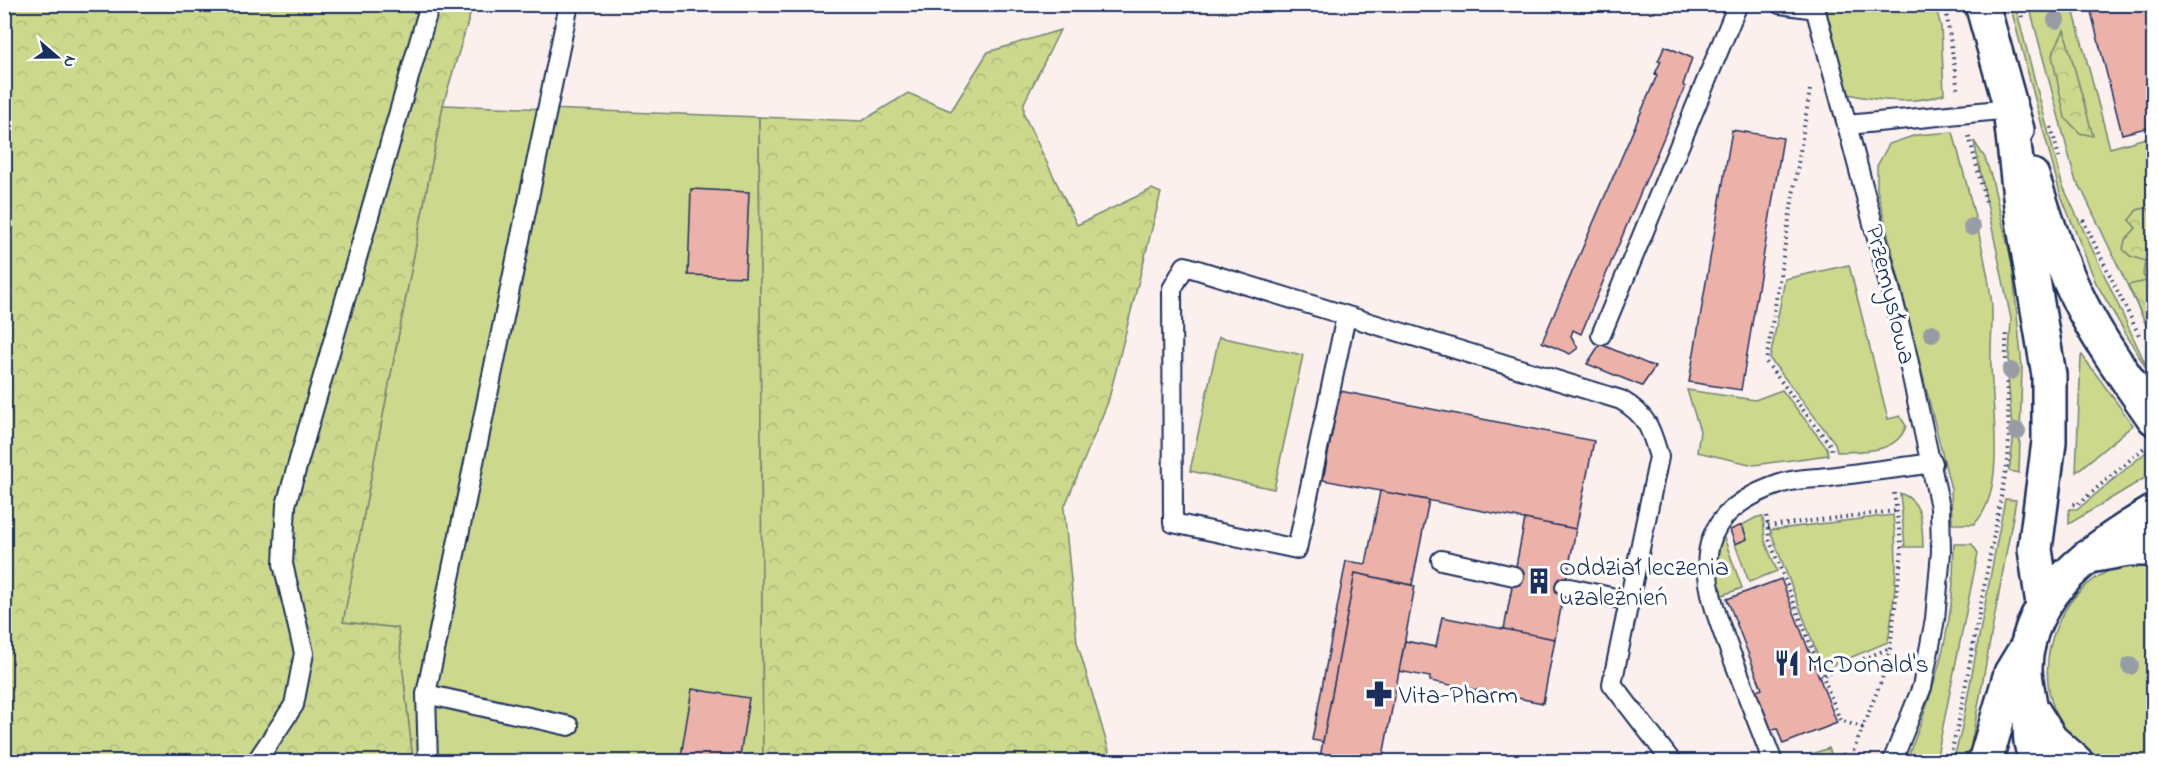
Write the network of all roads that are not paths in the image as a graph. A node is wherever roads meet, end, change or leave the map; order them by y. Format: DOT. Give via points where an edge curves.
graph roads {
  1 [pos="430,4"];
  2 [pos="569,4"];
  3 [pos="1738,4"];
  4 [pos="1780,4"];
  5 [pos="1982,4"];
  6 [pos="1815,7"];
  7 [pos="2010,109"];
  8 [pos="1847,125"];
  9 [pos="1346,316"];
  10 [pos="1601,335"];
  11 [pos="2149,432"];
  12 [pos="1933,464"];
  13 [pos="2154,512"];
  14 [pos="2154,549"];
  15 [pos="2091,556"];
  16 [pos="1441,560"];
  17 [pos="1514,576"];
  18 [pos="1565,587"];
  19 [pos="1629,601"];
  20 [pos="2043,604"];
  21 [pos="2028,645"];
  22 [pos="426,694"];
  23 [pos="2030,706"];
  24 [pos="569,726"];
  25 [pos="256,762"];
  26 [pos="428,762"];
  27 [pos="1672,762"];
  28 [pos="1773,762"];
  29 [pos="1892,762"];
  30 [pos="1985,762"];
  31 [pos="2039,762"];
  32 [pos="2076,762"];
  1 -- 25 [label="lane" via="286,505 284,564 304,653 294,705"];
  2 -- 22 [label="lane"];
  3 -- 10 [label="lane"];
  4 -- 6 [label="lane"];
  5 -- 7 [label="main road"];
  6 -- 8 [label="lane, Przemysłowa"];
  7 -- 8 [label="lane"];
  7 -- 11 [label="main road" via="2053,241 2073,288"];
  7 -- 20 [label="main road" via="2049,375 2049,442 2035,549"];
  8 -- 12 [label="lane, Przemysłowa"];
  9 -- 9 [label="lane" via="1185,266 1172,289 1173,523 1297,549"];
  9 -- 19 [label="lane" via="1621,400 1639,411 1653,435 1659,457"];
  12 -- 28 [label="lane" via="1782,483 1729,511 1715,527 1706,557 1716,618"];
  12 -- 29 [label="lane, Przemysłowa" via="1941,507 1935,619 1922,687"];
  13 -- 15 [label="main road"];
  14 -- 15 [label="main road"];
  15 -- 20 [label="main road" via="2072,569"];
  16 -- 17 [label="lane"];
  18 -- 19 [label="lane"];
  19 -- 27 [label="lane" via="1612,684"];
  20 -- 21 [label="main road"];
  21 -- 23 [label="main road" via="2026,686"];
  21 -- 30 [label="main road" via="2011,673"];
  22 -- 24 [label="lane"];
  22 -- 26 [label="lane"];
  23 -- 31 [label="main road" via="2028,730"];
  23 -- 32 [label="main road" via="2051,740"];
}
